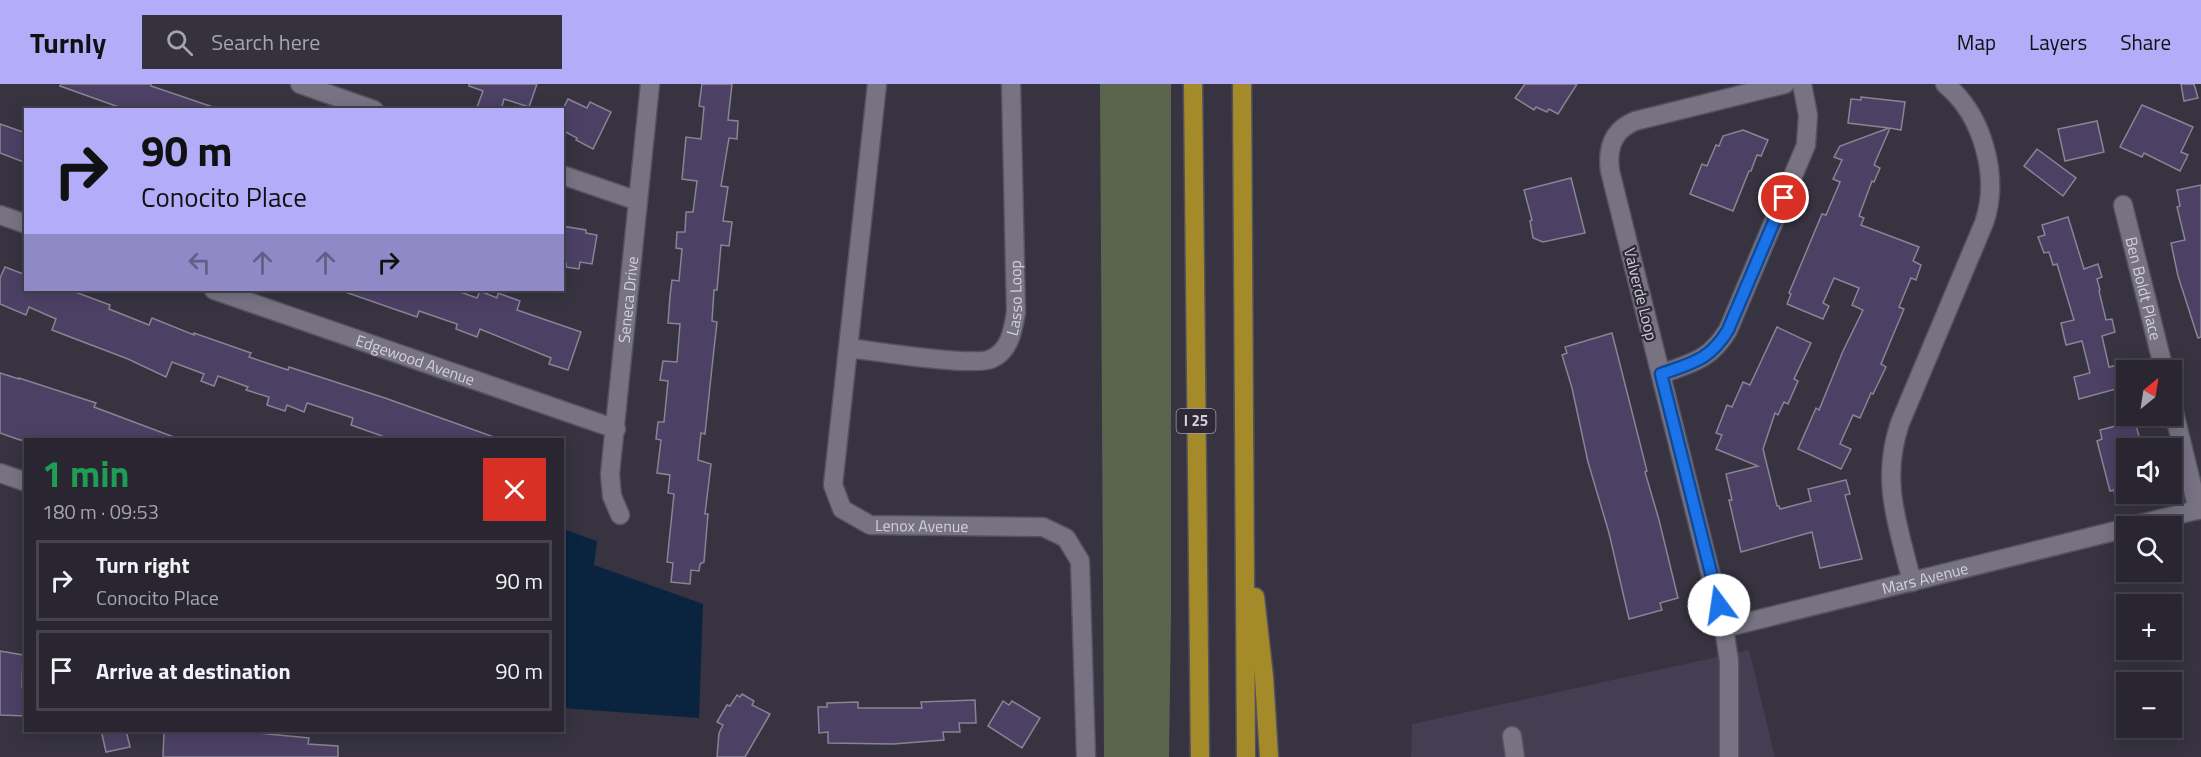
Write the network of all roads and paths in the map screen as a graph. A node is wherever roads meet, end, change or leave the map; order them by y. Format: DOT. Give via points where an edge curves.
graph roads {
  1 [pos="300,84"];
  2 [pos="650,84"];
  3 [pos="877,84"];
  4 [pos="1011,84"];
  5 [pos="1193,84"];
  6 [pos="1242,84"];
  7 [pos="1785,84"];
  8 [pos="1802,84"];
  9 [pos="1945,84"];
  10 [pos="368,108"];
  11 [pos="564,176"];
  12 [pos="638,201"];
  13 [pos="2123,205"];
  14 [pos="0,215"];
  15 [pos="24,223"];
  16 [pos="217,291"];
  17 [pos="849,348"];
  18 [pos="2162,360"];
  19 [pos="1661,374"];
  20 [pos="2177,426"];
  21 [pos="616,429"];
  22 [pos="0,473"];
  23 [pos="24,481"];
  24 [pos="1244,508"];
  25 [pos="2199,510"];
  26 [pos="620,515"];
  27 [pos="2174,516"];
  28 [pos="2116,531"];
  29 [pos="1912,582"];
  30 [pos="1724,628"];
  31 [pos="1512,736"];
  32 [pos="1086,757"];
  33 [pos="1200,757"];
  34 [pos="1246,757"];
  35 [pos="1269,757"];
  36 [pos="1515,757"];
  37 [pos="1729,757"];
  1 -- 10 [label="street"];
  2 -- 12 [label="street, Seneca Drive"];
  3 -- 17 [label="street, Lenox Avenue"];
  4 -- 17 [label="street, Lasso Loop" via="1016,312 1008,345 991,360 959,361"];
  5 -- 33 [label="highway, I 25"];
  6 -- 24 [label="highway"];
  7 -- 19 [label="street, Valverde Loop" via="1635,121 1620,130 1611,144 1610,171"];
  8 -- 19 [label="street" via="1808,126 1806,145 1728,330 1705,357"];
  9 -- 29 [label="street" via="1962,100 1978,131 1989,175 1990,201 1893,446 1892,499"];
  11 -- 12 [label="street"];
  12 -- 21 [label="street, Seneca Drive"];
  13 -- 18 [label="street, Ben Boldt Place"];
  14 -- 15 [label="street"];
  16 -- 21 [label="street, Edgewood Avenue"];
  17 -- 32 [label="street, Lenox Avenue" via="833,484 842,509 870,525 1043,527 1066,538 1080,561"];
  19 -- 30 [label="street, Valverde Loop"];
  20 -- 25 [label="street"];
  21 -- 26 [label="street, Seneca Drive" via="610,485"];
  22 -- 23 [label="street"];
  24 -- 34 [label="highway"];
  24 -- 35 [label="highway" via="1264,676"];
  25 -- 27 [label="street"];
  28 -- 29 [label="street, Mars Avenue"];
  29 -- 30 [label="street, Mars Avenue"];
  30 -- 37 [label="street, Valverde Loop" via="1729,661"];
  31 -- 36 [label="street"];
}
